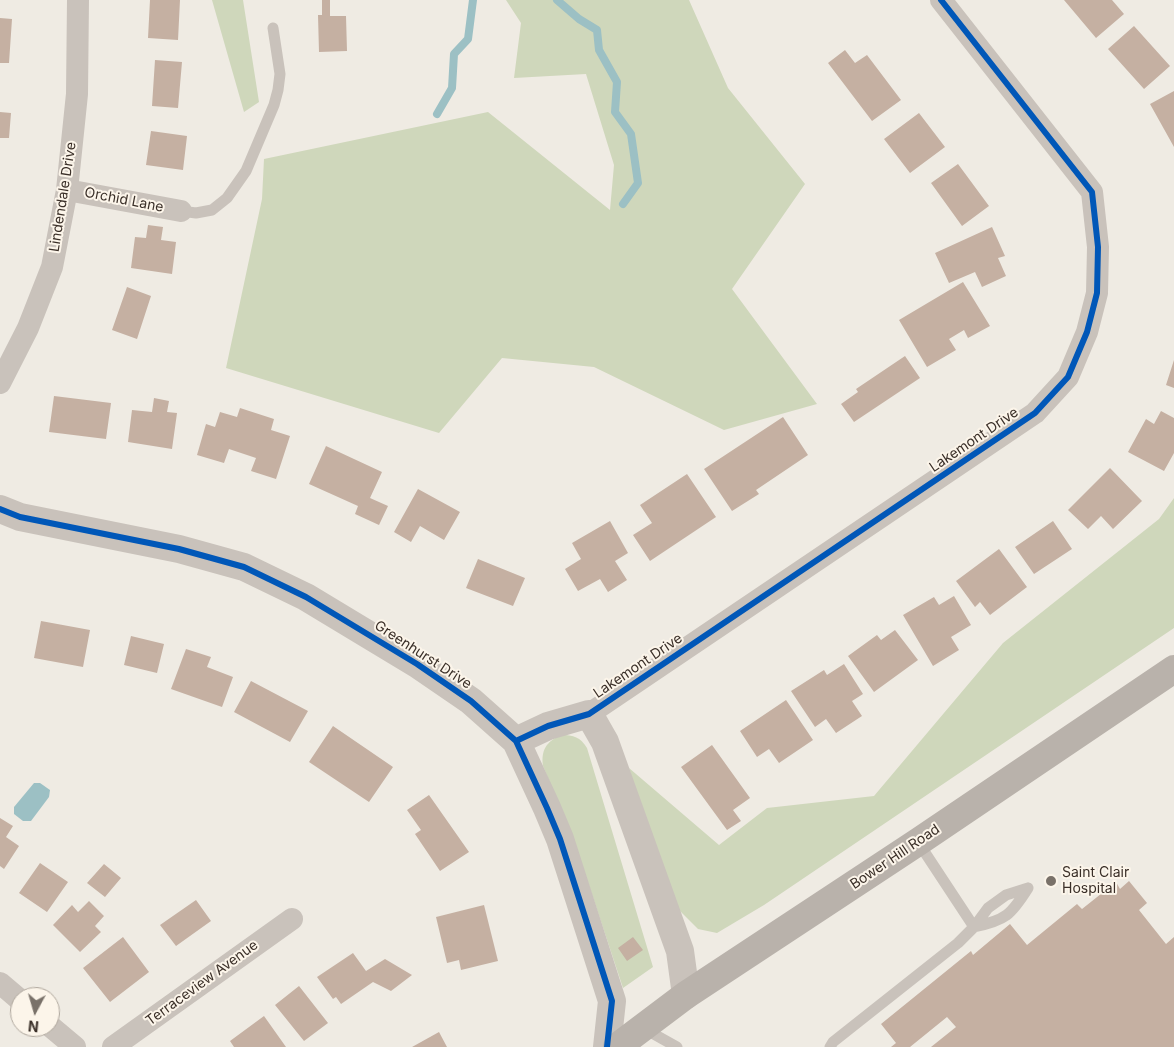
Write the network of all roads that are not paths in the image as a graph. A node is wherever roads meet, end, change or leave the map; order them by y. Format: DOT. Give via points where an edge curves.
graph roads {
  1 [pos="78,0"];
  2 [pos="940,0"];
  3 [pos="272,28"];
  4 [pos="67,190"];
  5 [pos="181,211"];
  6 [pos="0,383"];
  7 [pos="0,509"];
  8 [pos="1174,669"];
  9 [pos="589,714"];
  10 [pos="516,741"];
  11 [pos="918,842"];
  12 [pos="292,919"];
  13 [pos="0,983"];
  14 [pos="10,992"];
  15 [pos="686,995"];
  16 [pos="643,1028"];
  17 [pos="60,1034"];
  18 [pos="75,1047"];
  19 [pos="113,1047"];
  20 [pos="607,1047"];
  21 [pos="617,1047"];
  22 [pos="678,1047"];
  23 [pos="830,1047"];
  1 -- 4 [label="street, Lindendale Drive" via="77,94"];
  2 -- 9 [label="street, Lakemont Drive" via="1092,192 1098,247 1097,293 1088,332 1068,377 1035,413"];
  3 -- 5 [label="lane" via="280,74 278,90 246,171 227,198 212,210 196,214"];
  4 -- 5 [label="street, Orchid Lane"];
  4 -- 6 [label="street, Lindendale Drive" via="52,267 28,328"];
  7 -- 10 [label="street, Greenhurst Drive" via="20,517 179,549 244,567 306,597 417,664 471,701"];
  8 -- 11 [label="main road, Bower Hill Road"];
  9 -- 10 [label="street, Lakemont Drive" via="548,726"];
  9 -- 15 [label="street, Lakemont Drive" via="605,742 680,951"];
  10 -- 20 [label="street, Greenhurst Drive" via="560,839 612,1001"];
  11 -- 15 [label="main road, Bower Hill Road"];
  11 -- 23 [label="lane" via="974,927"];
  12 -- 19 [label="street, Terraceview Avenue"];
  13 -- 14 [label="street"];
  15 -- 16 [label="main road, Bower Hill Road"];
  16 -- 21 [label="main road, Bower Hill Road"];
  16 -- 22 [label="lane"];
  17 -- 18 [label="street"];
}
